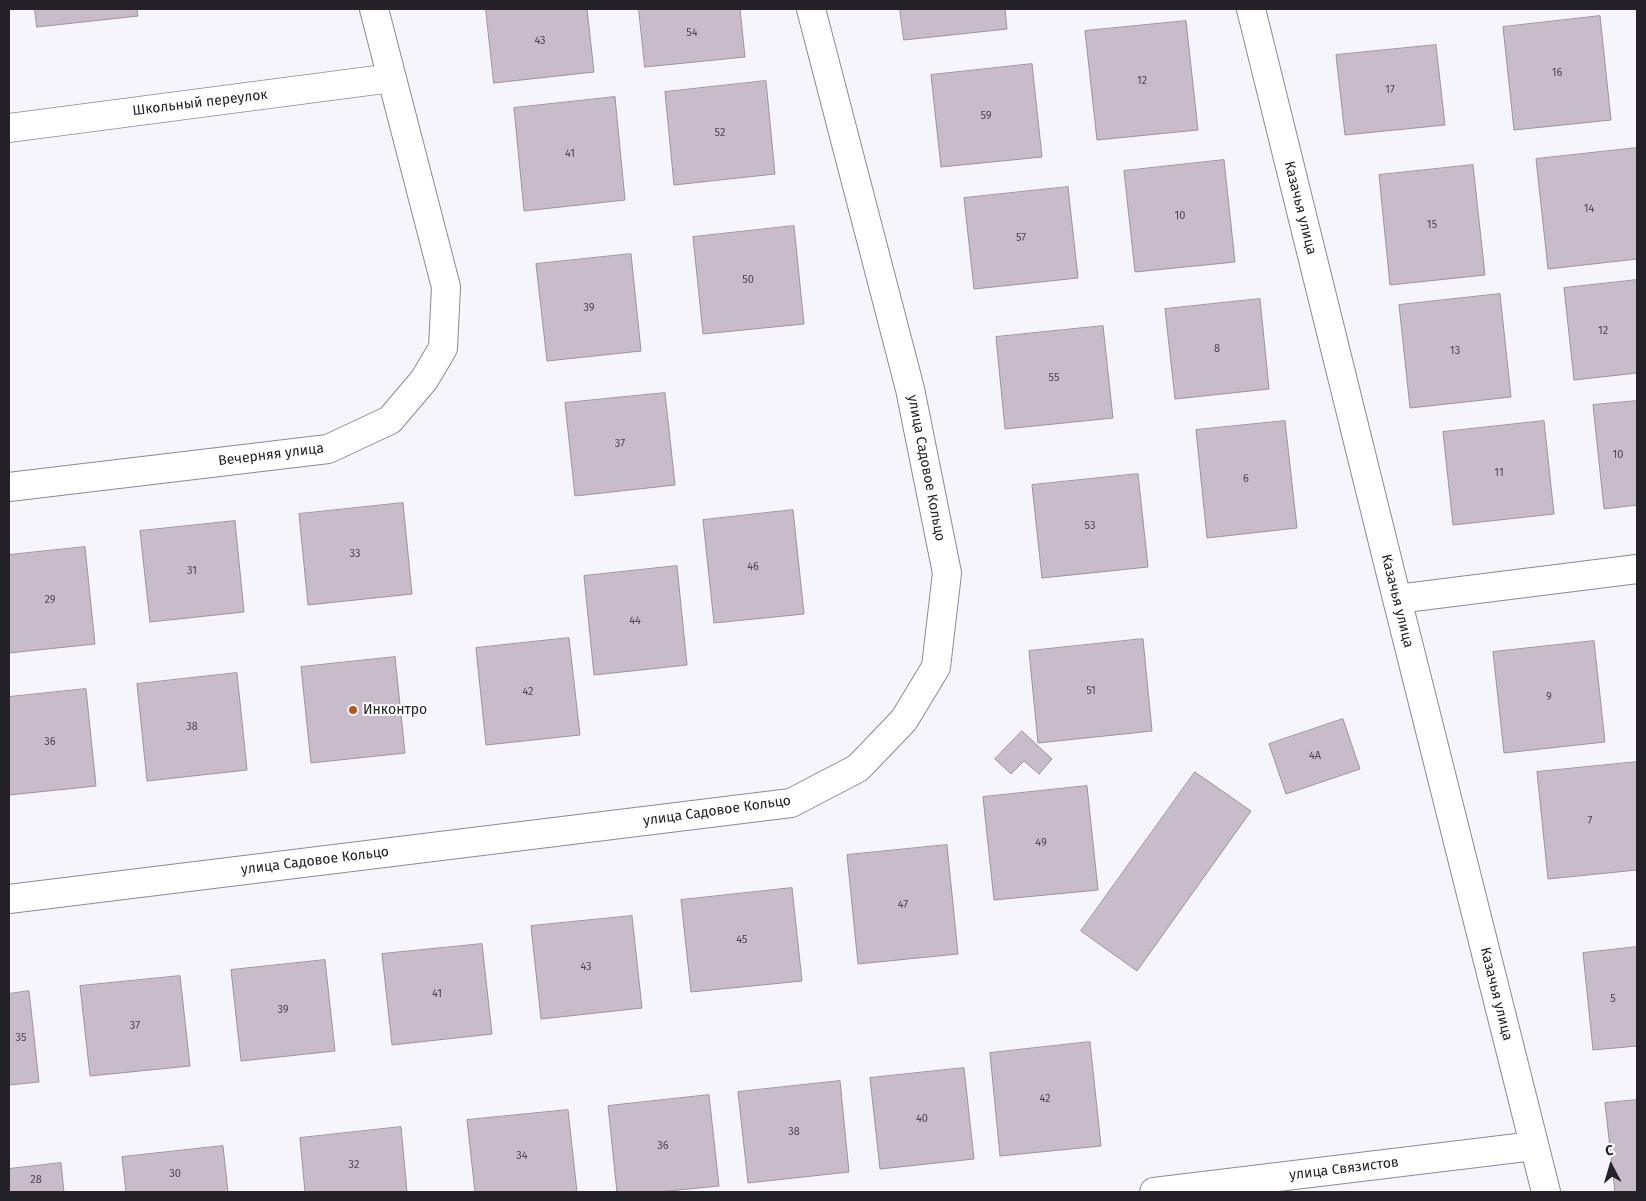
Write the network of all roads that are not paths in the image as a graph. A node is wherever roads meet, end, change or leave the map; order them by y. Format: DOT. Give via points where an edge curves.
graph roads {
  1 [pos="374,9"];
  2 [pos="811,9"];
  3 [pos="1251,9"];
  4 [pos="392,78"];
  5 [pos="9,128"];
  6 [pos="9,487"];
  7 [pos="1637,569"];
  8 [pos="1397,599"];
  9 [pos="9,899"];
  10 [pos="1534,1146"];
  11 [pos="1154,1192"];
  12 [pos="1546,1192"];
  1 -- 4 [label="street, Вечерняя улица"];
  2 -- 9 [label="street, улица Садовое Кольцо" via="910,389 946,573 936,667 904,720 858,768 791,803"];
  3 -- 8 [label="street, Казачья улица"];
  4 -- 5 [label="street, Школьный переулок"];
  4 -- 6 [label="street, Вечерняя улица" via="446,287 443,348 424,380 390,420 328,449"];
  7 -- 8 [label="street"];
  8 -- 10 [label="street, Казачья улица"];
  10 -- 11 [label="street, улица Связистов"];
  10 -- 12 [label="street, Казачья улица"];
}
